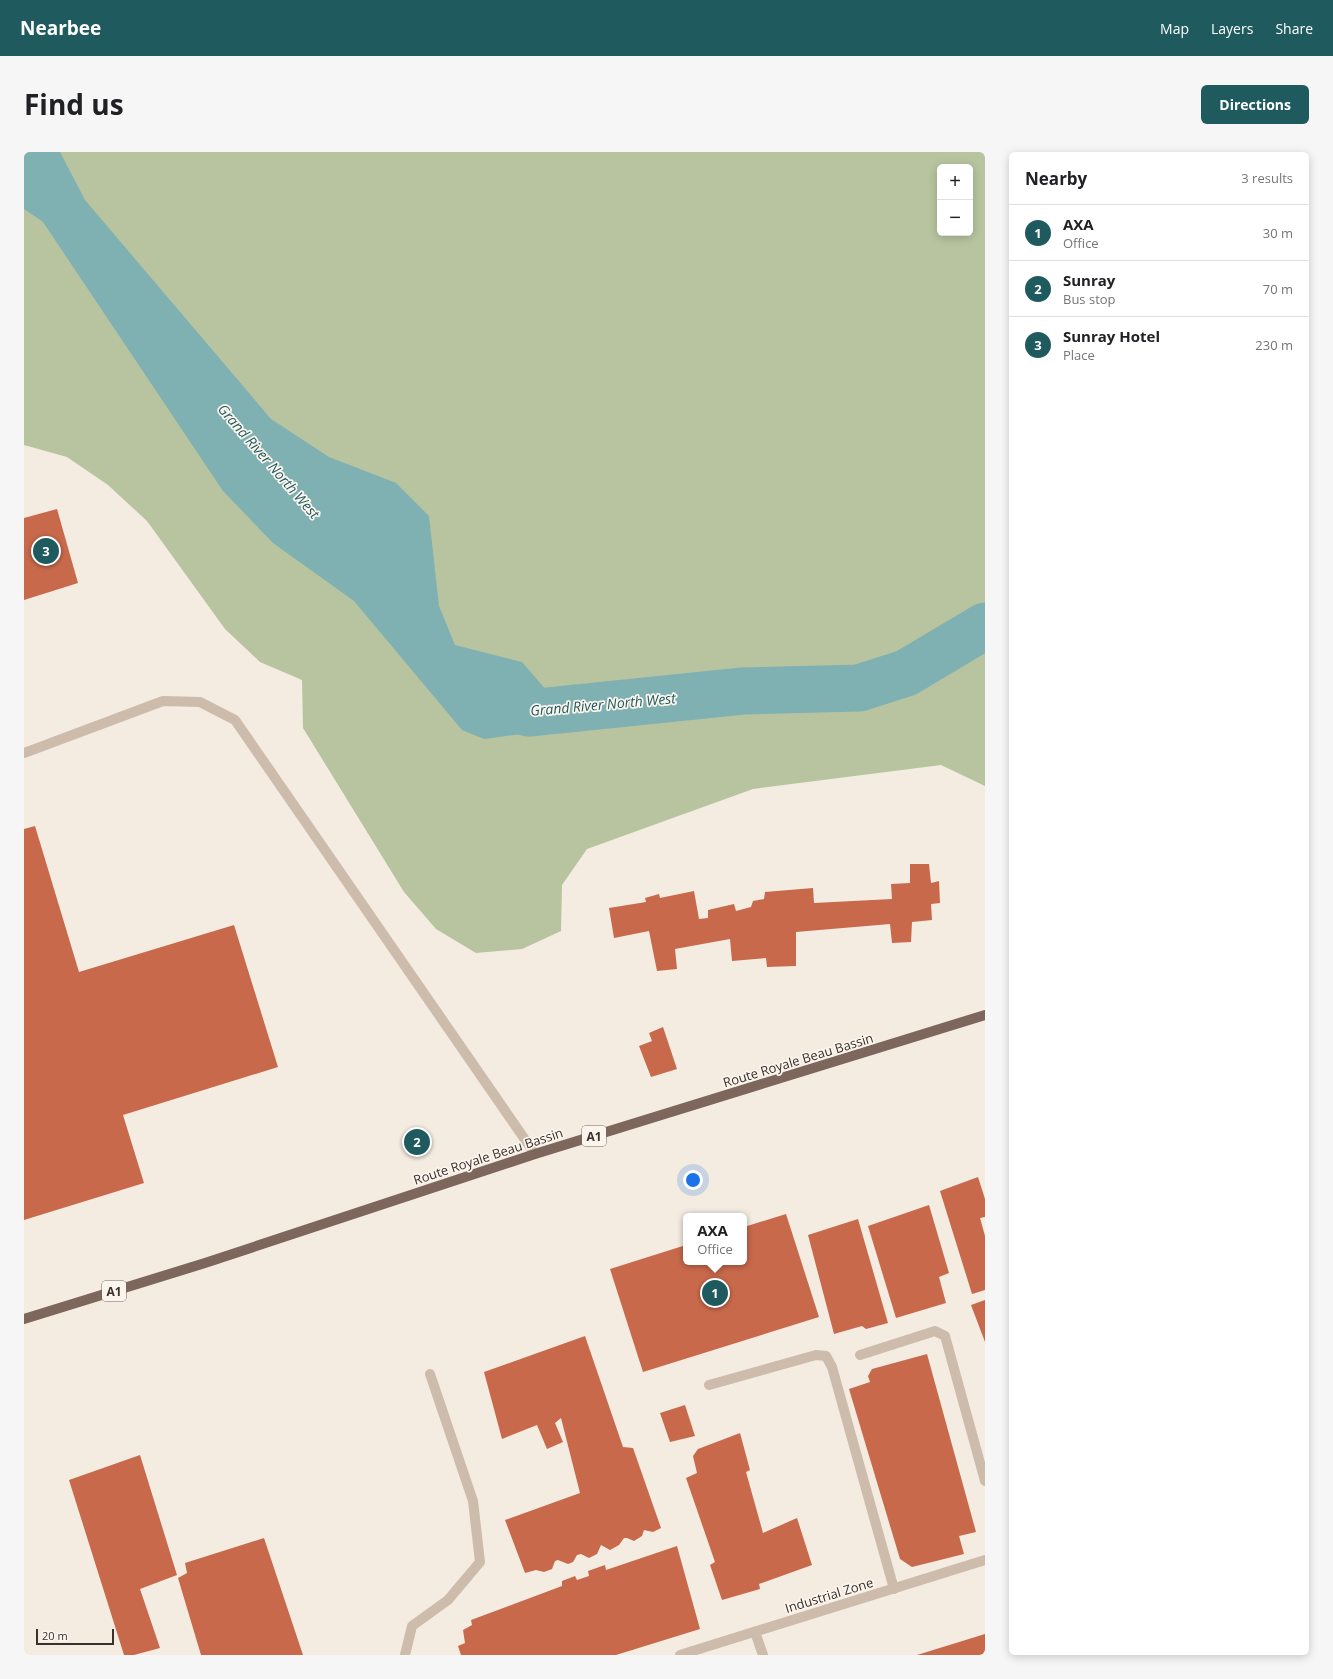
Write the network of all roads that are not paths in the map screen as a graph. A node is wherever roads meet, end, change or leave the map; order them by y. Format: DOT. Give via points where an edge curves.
graph roads {
  1 [pos="24,753"];
  2 [pos="985,1015"];
  3 [pos="535,1154"];
  4 [pos="24,1319"];
  5 [pos="860,1355"];
  6 [pos="430,1374"];
  7 [pos="709,1384"];
  8 [pos="985,1481"];
  9 [pos="985,1560"];
  10 [pos="894,1589"];
  11 [pos="755,1632"];
  12 [pos="405,1655"];
  13 [pos="680,1655"];
  14 [pos="763,1655"];
  1 -- 3 [label="street" via="163,701 200,702 235,720"];
  2 -- 3 [label="main road, Route Royale Beau Bassin / A1"];
  3 -- 4 [label="main road, Route Royale Beau Bassin / A1" via="205,1263"];
  5 -- 8 [label="street" via="935,1331 945,1336"];
  6 -- 12 [label="street" via="473,1500 480,1562 448,1600 412,1626"];
  7 -- 10 [label="street" via="816,1355 826,1356 832,1367"];
  9 -- 10 [label="street, Industrial Zone"];
  10 -- 11 [label="street, Industrial Zone"];
  11 -- 13 [label="street, Industrial Zone"];
  11 -- 14 [label="street"];
}
